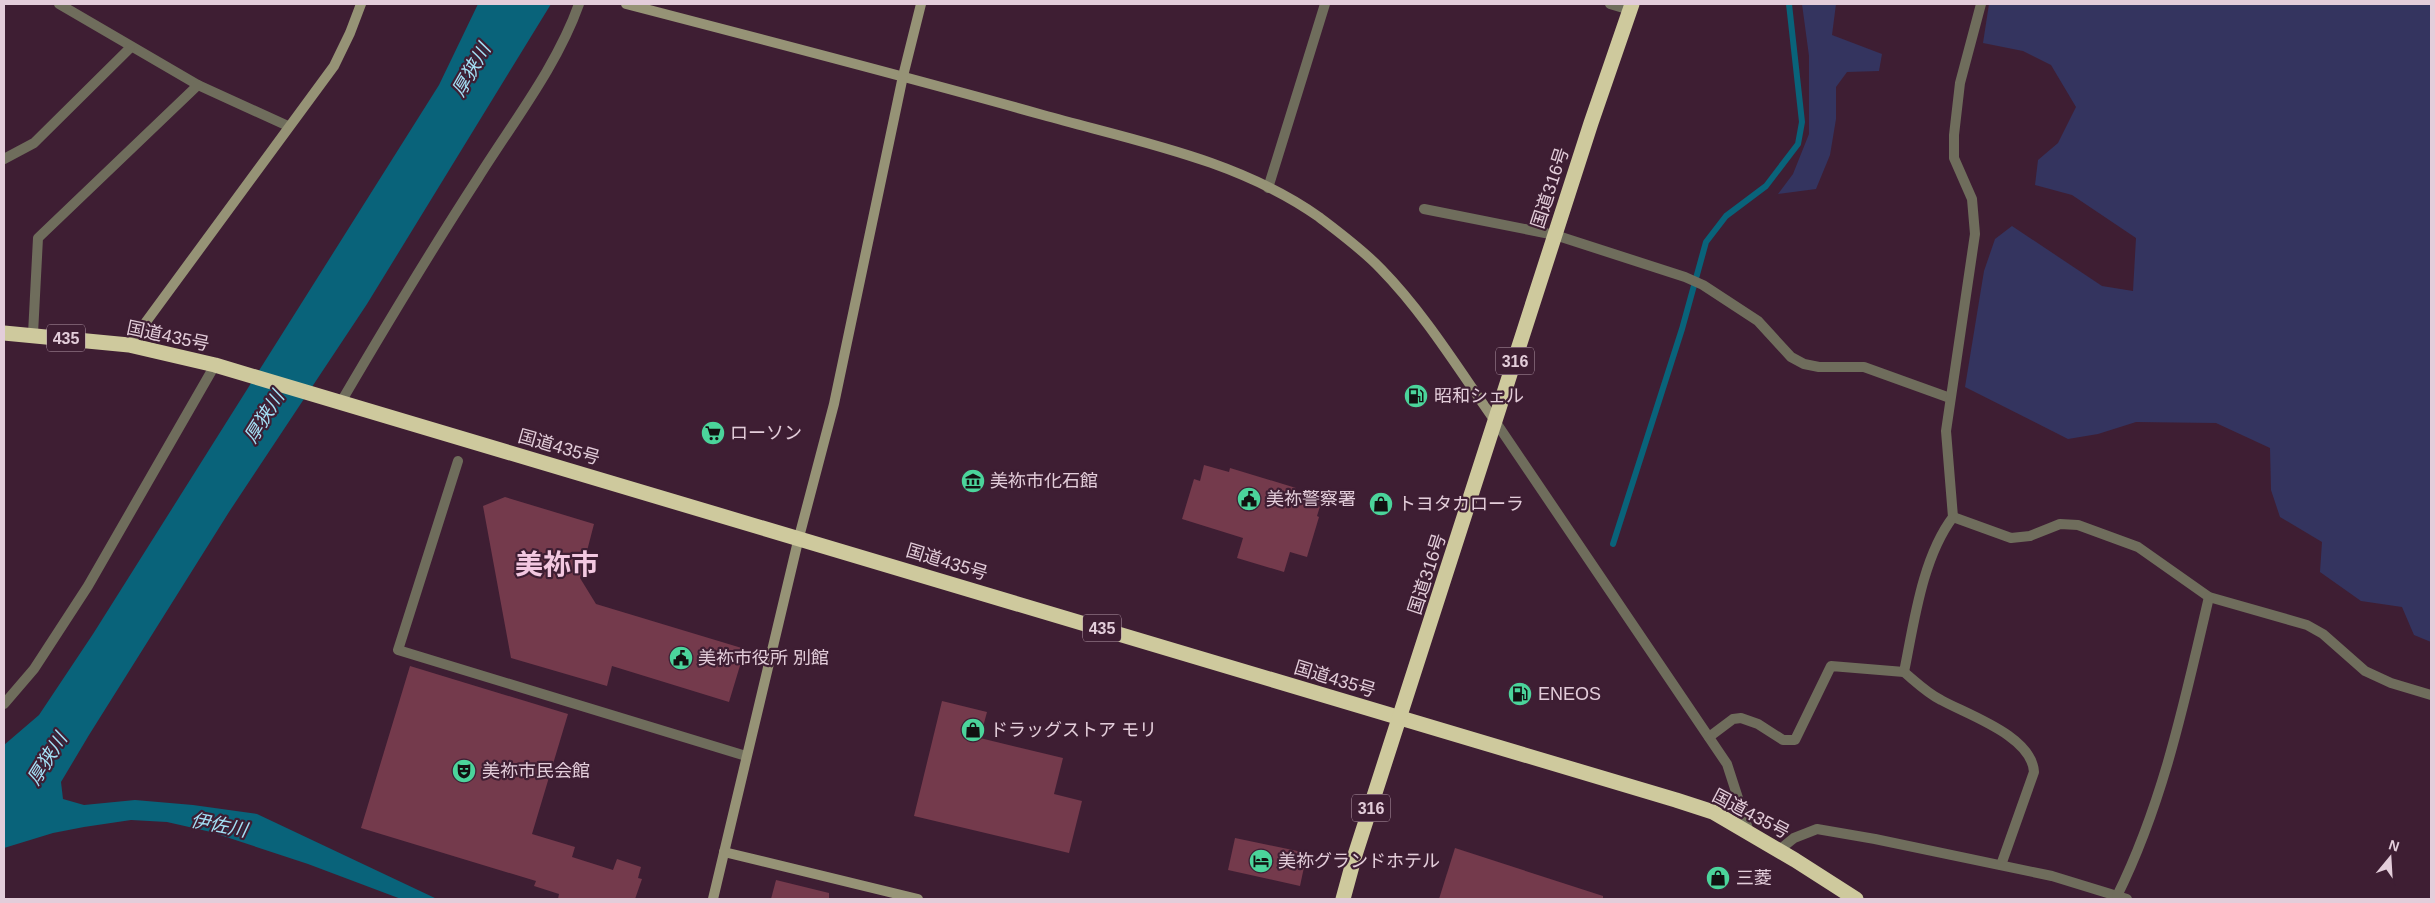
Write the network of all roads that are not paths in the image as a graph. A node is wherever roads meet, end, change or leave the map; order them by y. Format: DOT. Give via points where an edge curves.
graph roads {
  1 [pos="58,4"];
  2 [pos="361,4"];
  3 [pos="579,4"];
  4 [pos="626,4"];
  5 [pos="921,4"];
  6 [pos="1325,4"];
  7 [pos="1610,4"];
  8 [pos="1981,4"];
  9 [pos="1631,7"];
  10 [pos="130,48"];
  11 [pos="903,76"];
  12 [pos="198,85"];
  13 [pos="288,126"];
  14 [pos="4,159"];
  15 [pos="1268,188"];
  16 [pos="1424,209"];
  17 [pos="1555,235"];
  18 [pos="4,333"];
  19 [pos="33,334"];
  20 [pos="129,345"];
  21 [pos="215,365"];
  22 [pos="1950,398"];
  23 [pos="336,401"];
  24 [pos="1495,421"];
  25 [pos="458,461"];
  26 [pos="1953,517"];
  27 [pos="799,537"];
  28 [pos="2209,597"];
  29 [pos="1904,672"];
  30 [pos="2431,695"];
  31 [pos="4,704"];
  32 [pos="1400,718"];
  33 [pos="1709,737"];
  34 [pos="746,756"];
  35 [pos="1749,832"];
  36 [pos="1779,850"];
  37 [pos="724,852"];
  38 [pos="2001,865"];
  39 [pos="2117,896"];
  40 [pos="713,899"];
  41 [pos="918,899"];
  42 [pos="1343,899"];
  43 [pos="1856,899"];
  44 [pos="2127,899"];
  1 -- 10 [label="street"];
  2 -- 13 [label="street" via="334,66"];
  3 -- 23 [label="street" via="570,29 537,86"];
  4 -- 11 [label="street"];
  5 -- 11 [label="street"];
  6 -- 15 [label="street"];
  7 -- 9 [label="street"];
  8 -- 22 [label="street" via="1960,83 1954,135 1954,158 1972,198 1975,234"];
  9 -- 17 [label="highway, 国道316号 / 316"];
  10 -- 12 [label="street"];
  10 -- 14 [label="street" via="34,143"];
  11 -- 15 [label="street" via="1164,148 1216,165"];
  11 -- 27 [label="street" via="834,404"];
  12 -- 13 [label="street"];
  12 -- 19 [label="street" via="38,238"];
  13 -- 20 [label="street"];
  15 -- 24 [label="street" via="1319,217 1381,268 1422,318"];
  16 -- 17 [label="street"];
  17 -- 22 [label="street" via="1704,286 1758,321 1791,357 1804,364 1864,367"];
  17 -- 24 [label="highway, 国道316号 / 316"];
  18 -- 19 [label="highway, 国道435号 / 435"];
  19 -- 20 [label="highway, 国道435号 / 435"];
  20 -- 21 [label="highway, 国道435号 / 435"];
  21 -- 23 [label="highway, 国道435号 / 435"];
  21 -- 31 [label="street" via="88,586 34,669"];
  22 -- 26 [label="street" via="1946,431"];
  23 -- 27 [label="highway, 国道435号 / 435"];
  24 -- 32 [label="highway, 国道316号 / 316"];
  24 -- 33 [label="street"];
  25 -- 34 [label="street" via="398,650"];
  26 -- 28 [label="street" via="2011,538 2030,536 2060,524 2078,524 2138,547"];
  26 -- 29 [label="street" via="1944,530 1918,596"];
  27 -- 32 [label="highway, 国道435号 / 435"];
  27 -- 34 [label="street"];
  28 -- 30 [label="street" via="2307,625 2323,634 2366,671 2391,683"];
  28 -- 39 [label="street" via="2176,740 2146,830"];
  29 -- 33 [label="street" via="1831,666 1796,740 1783,740 1758,724 1741,718 1733,719"];
  29 -- 38 [label="street" via="1942,701 1986,720 2027,752 2034,762 2034,772"];
  32 -- 35 [label="highway, 国道435号 / 435" via="1695,806"];
  32 -- 42 [label="highway, 国道316号 / 316"];
  33 -- 35 [label="street" via="1727,764"];
  34 -- 37 [label="street"];
  35 -- 36 [label="highway, 国道435号 / 435"];
  36 -- 38 [label="street" via="1794,838 1817,830"];
  36 -- 43 [label="highway, 国道435号 / 435"];
  37 -- 40 [label="street"];
  37 -- 41 [label="street"];
  38 -- 39 [label="street" via="2052,876"];
  39 -- 44 [label="street"];
}
